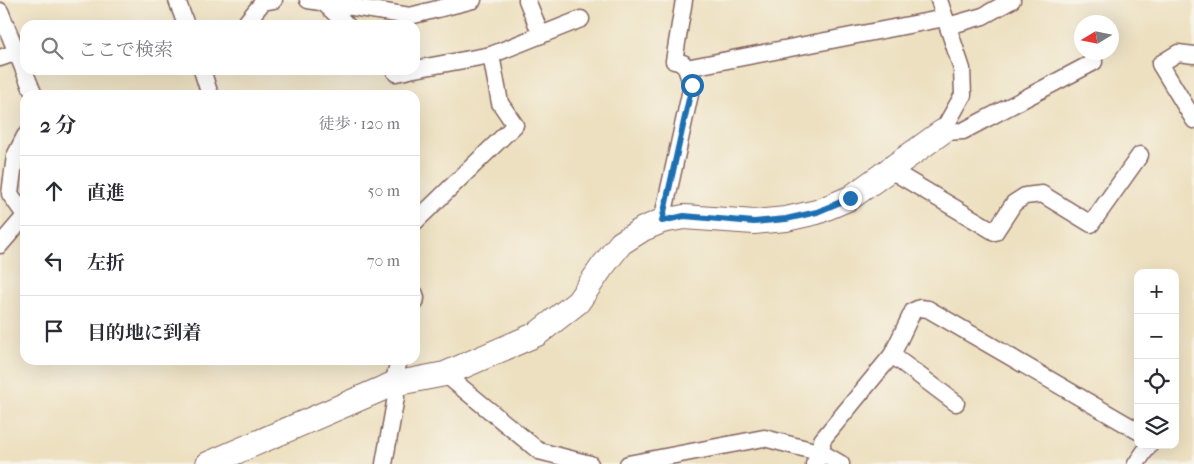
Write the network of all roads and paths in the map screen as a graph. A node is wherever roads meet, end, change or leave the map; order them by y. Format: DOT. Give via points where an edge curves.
graph roads {
  1 [pos="177,0"];
  2 [pos="274,0"];
  3 [pos="473,0"];
  4 [pos="527,0"];
  5 [pos="684,0"];
  6 [pos="939,0"];
  7 [pos="1012,0"];
  8 [pos="315,1"];
  9 [pos="0,11"];
  10 [pos="184,20"];
  11 [pos="248,20"];
  12 [pos="340,20"];
  13 [pos="581,20"];
  14 [pos="946,22"];
  15 [pos="541,35"];
  16 [pos="17,52"];
  17 [pos="491,55"];
  18 [pos="1194,55"];
  19 [pos="0,58"];
  20 [pos="20,60"];
  21 [pos="1094,62"];
  22 [pos="420,68"];
  23 [pos="686,68"];
  24 [pos="26,75"];
  25 [pos="205,75"];
  26 [pos="32,90"];
  27 [pos="209,90"];
  28 [pos="1194,120"];
  29 [pos="942,132"];
  30 [pos="20,145"];
  31 [pos="1140,155"];
  32 [pos="889,169"];
  33 [pos="5,193"];
  34 [pos="20,210"];
  35 [pos="420,217"];
  36 [pos="20,221"];
  37 [pos="662,221"];
  38 [pos="0,245"];
  39 [pos="892,355"];
  40 [pos="399,365"];
  41 [pos="445,374"];
  42 [pos="393,384"];
  43 [pos="956,403"];
  44 [pos="1134,429"];
  45 [pos="1146,449"];
  46 [pos="818,458"];
  47 [pos="671,460"];
  48 [pos="208,464"];
  49 [pos="384,464"];
  50 [pos="590,464"];
  51 [pos="628,464"];
  52 [pos="841,464"];
  53 [pos="1136,464"];
  1 -- 10 [label="street"];
  2 -- 11 [label="street" via="263,2"];
  3 -- 8 [label="street" via="410,16"];
  4 -- 15 [label="street"];
  5 -- 23 [label="street" via="674,61 683,63"];
  6 -- 14 [label="street"];
  7 -- 14 [label="street" via="983,16"];
  8 -- 12 [label="street"];
  9 -- 16 [label="street"];
  13 -- 15 [label="street"];
  14 -- 23 [label="street"];
  14 -- 29 [label="street" via="962,69 964,95"];
  15 -- 17 [label="street"];
  16 -- 19 [label="street"];
  16 -- 20 [label="street"];
  17 -- 22 [label="street"];
  17 -- 35 [label="street" via="500,103 515,125"];
  18 -- 28 [label="street" via="1178,54 1160,64"];
  21 -- 29 [label="street" via="963,131"];
  23 -- 37 [label="street" via="692,85"];
  24 -- 26 [label="street"];
  25 -- 27 [label="street"];
  29 -- 32 [label="street"];
  30 -- 33 [label="street"];
  31 -- 32 [label="street" via="1092,224 1042,194 1026,196 1014,203 995,232"];
  32 -- 37 [label="street" via="850,198 817,212 754,222 684,216"];
  33 -- 34 [label="street"];
  36 -- 38 [label="street"];
  37 -- 41 [label="street" via="621,243 578,302 537,334"];
  39 -- 43 [label="street"];
  39 -- 44 [label="street" via="913,311 928,309"];
  39 -- 46 [label="street" via="822,440"];
  40 -- 42 [label="street"];
  41 -- 42 [label="street"];
  41 -- 50 [label="street" via="539,451"];
  42 -- 48 [label="street"];
  42 -- 49 [label="street" via="396,397"];
  45 -- 53 [label="street"];
  46 -- 47 [label="street" via="764,438"];
  46 -- 52 [label="street"];
  47 -- 51 [label="street"];
}
